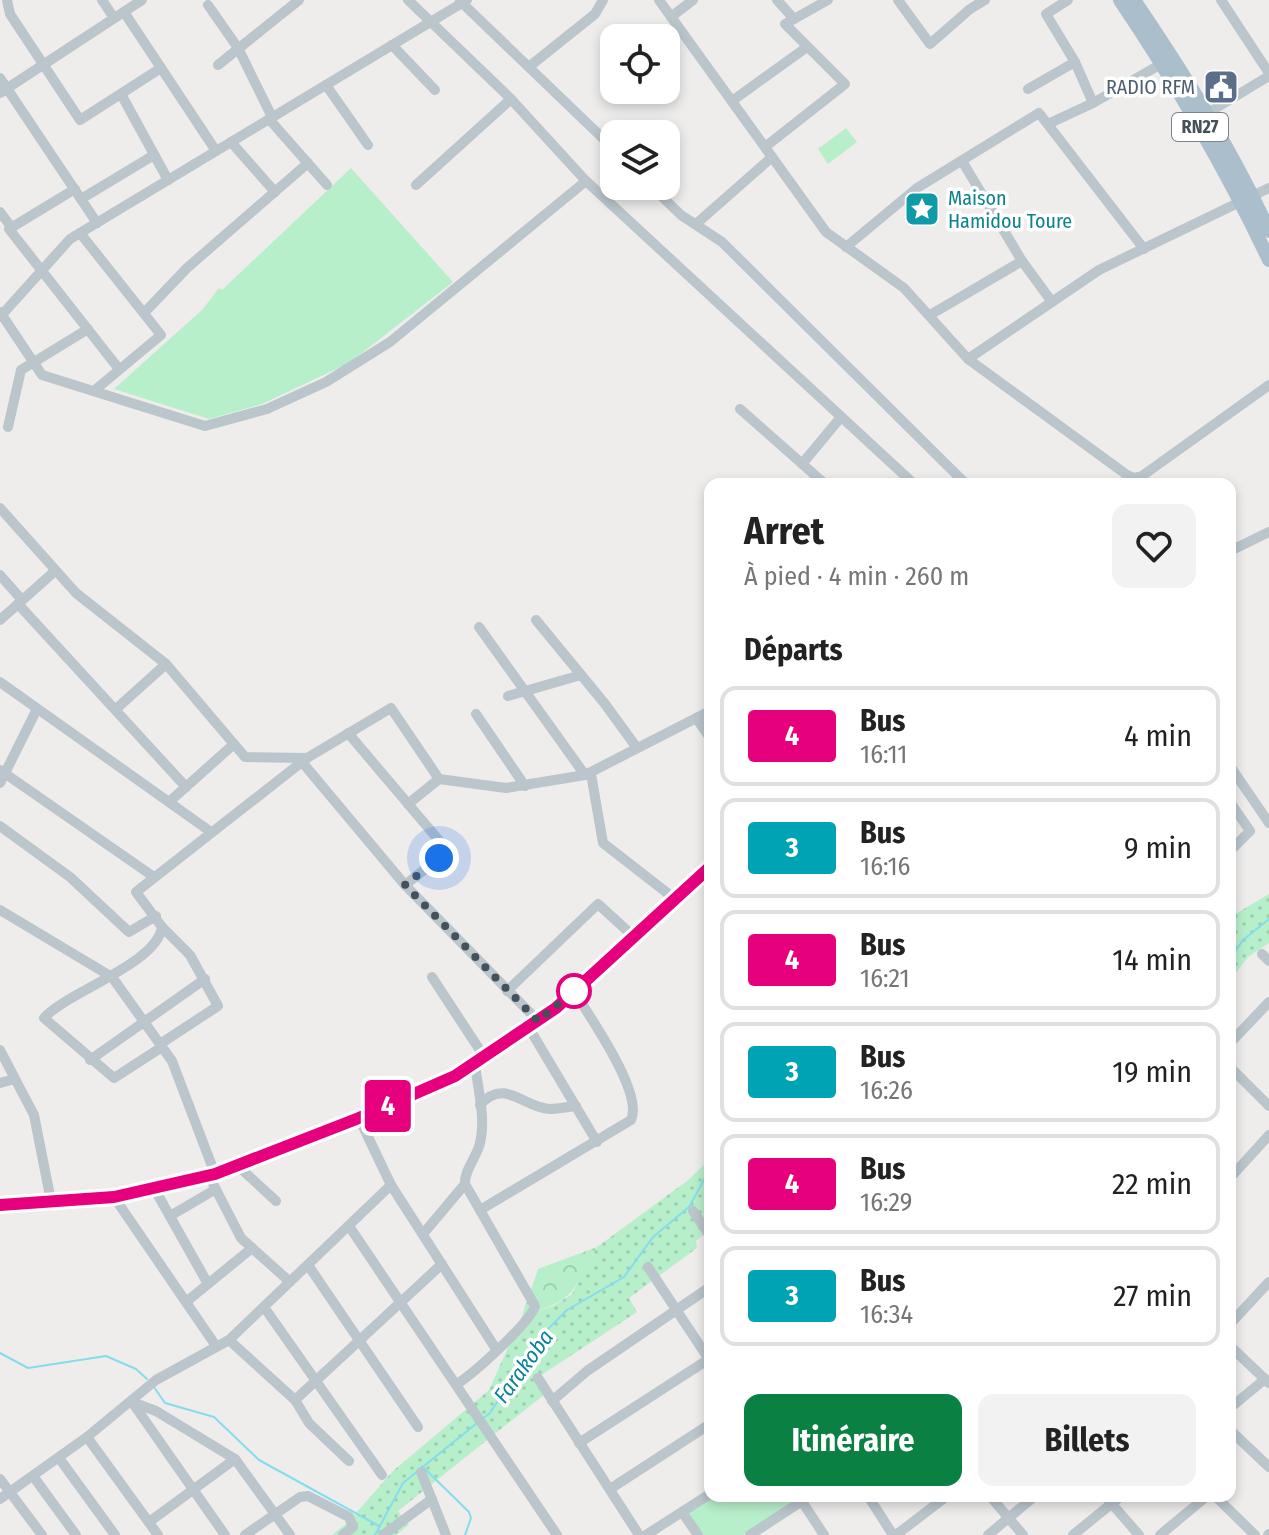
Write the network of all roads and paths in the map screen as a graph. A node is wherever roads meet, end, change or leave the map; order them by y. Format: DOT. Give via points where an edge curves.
graph roads {
  1 [pos="7,0"];
  2 [pos="102,0"];
  3 [pos="142,0"];
  4 [pos="299,0"];
  5 [pos="408,0"];
  6 [pos="603,0"];
  7 [pos="659,0"];
  8 [pos="693,0"];
  9 [pos="777,0"];
  10 [pos="828,0"];
  11 [pos="898,0"];
  12 [pos="985,0"];
  13 [pos="1068,0"];
  14 [pos="1120,0"];
  15 [pos="1134,0"];
  16 [pos="1221,0"];
  17 [pos="463,1"];
  18 [pos="208,5"];
  19 [pos="119,15"];
  20 [pos="671,17"];
  21 [pos="794,19"];
  22 [pos="432,21"];
  23 [pos="392,45"];
  24 [pos="807,47"];
  25 [pos="238,48"];
  26 [pos="1075,62"];
  27 [pos="1163,63"];
  28 [pos="43,65"];
  29 [pos="218,65"];
  30 [pos="530,66"];
  31 [pos="161,68"];
  32 [pos="1269,74"];
  33 [pos="0,78"];
  34 [pos="326,85"];
  35 [pos="1028,89"];
  36 [pos="435,90"];
  37 [pos="4,91"];
  38 [pos="121,94"];
  39 [pos="511,99"];
  40 [pos="732,101"];
  41 [pos="1093,103"];
  42 [pos="1206,114"];
  43 [pos="271,118"];
  44 [pos="1048,124"];
  45 [pos="600,135"];
  46 [pos="231,142"];
  47 [pos="368,145"];
  48 [pos="765,147"];
  49 [pos="216,151"];
  50 [pos="154,155"];
  51 [pos="772,157"];
  52 [pos="962,161"];
  53 [pos="308,163"];
  54 [pos="168,180"];
  55 [pos="586,181"];
  56 [pos="327,185"];
  57 [pos="416,185"];
  58 [pos="1269,188"];
  59 [pos="275,192"];
  60 [pos="78,194"];
  61 [pos="665,200"];
  62 [pos="1248,200"];
  63 [pos="0,212"];
  64 [pos="97,223"];
  65 [pos="696,224"];
  66 [pos="12,228"];
  67 [pos="1269,231"];
  68 [pos="80,233"];
  69 [pos="846,247"];
  70 [pos="1144,249"];
  71 [pos="1269,260"];
  72 [pos="1022,261"];
  73 [pos="41,271"];
  74 [pos="1052,302"];
  75 [pos="144,313"];
  76 [pos="1,314"];
  77 [pos="930,315"];
  78 [pos="88,329"];
  79 [pos="968,359"];
  80 [pos="33,362"];
  81 [pos="119,369"];
  82 [pos="1269,385"];
  83 [pos="95,390"];
  84 [pos="740,409"];
  85 [pos="0,414"];
  86 [pos="841,417"];
  87 [pos="802,464"];
  88 [pos="818,478"];
  89 [pos="907,478"];
  90 [pos="960,478"];
  91 [pos="0,508"];
  92 [pos="1269,532"];
  93 [pos="1236,548"];
  94 [pos="55,571"];
  95 [pos="0,575"];
  96 [pos="20,602"];
  97 [pos="0,620"];
  98 [pos="536,620"];
  99 [pos="479,627"];
  100 [pos="166,664"];
  101 [pos="581,675"];
  102 [pos="0,682"];
  103 [pos="525,692"];
  104 [pos="508,696"];
  105 [pos="37,709"];
  106 [pos="116,709"];
  107 [pos="476,714"];
  108 [pos="704,714"];
  109 [pos="696,718"];
  110 [pos="704,729"];
  111 [pos="348,733"];
  112 [pos="234,744"];
  113 [pos="637,748"];
  114 [pos="304,760"];
  115 [pos="588,774"];
  116 [pos="1236,775"];
  117 [pos="2,776"];
  118 [pos="439,779"];
  119 [pos="525,786"];
  120 [pos="186,787"];
  121 [pos="169,802"];
  122 [pos="408,804"];
  123 [pos="1236,811"];
  124 [pos="1269,823"];
  125 [pos="0,826"];
  126 [pos="211,832"];
  127 [pos="1236,845"];
  128 [pos="704,872"];
  129 [pos="154,877"];
  130 [pos="405,885"];
  131 [pos="675,899"];
  132 [pos="0,910"];
  133 [pos="156,916"];
  134 [pos="162,927"];
  135 [pos="633,936"];
  136 [pos="112,977"];
  137 [pos="432,977"];
  138 [pos="205,979"];
  139 [pos="507,991"];
  140 [pos="574,991"];
  141 [pos="1269,1002"];
  142 [pos="144,1022"];
  143 [pos="533,1024"];
  144 [pos="1236,1037"];
  145 [pos="161,1046"];
  146 [pos="0,1050"];
  147 [pos="485,1058"];
  148 [pos="90,1060"];
  149 [pos="475,1065"];
  150 [pos="1236,1073"];
  151 [pos="15,1079"];
  152 [pos="0,1083"];
  153 [pos="480,1105"];
  154 [pos="576,1106"];
  155 [pos="1269,1106"];
  156 [pos="359,1118"];
  157 [pos="1269,1135"];
  158 [pos="597,1142"];
  159 [pos="237,1165"];
  160 [pos="1236,1171"];
  161 [pos="212,1175"];
  162 [pos="465,1184"];
  163 [pos="391,1185"];
  164 [pos="154,1188"];
  165 [pos="216,1189"];
  166 [pos="114,1197"];
  167 [pos="51,1201"];
  168 [pos="276,1201"];
  169 [pos="0,1205"];
  170 [pos="480,1210"];
  171 [pos="693,1211"];
  172 [pos="170,1216"];
  173 [pos="349,1226"];
  174 [pos="704,1227"];
  175 [pos="423,1234"];
  176 [pos="252,1248"];
  177 [pos="442,1264"];
  178 [pos="308,1265"];
  179 [pos="648,1267"];
  180 [pos="290,1282"];
  181 [pos="1269,1282"];
  182 [pos="208,1284"];
  183 [pos="704,1292"];
  184 [pos="186,1302"];
  185 [pos="401,1302"];
  186 [pos="264,1307"];
  187 [pos="678,1311"];
  188 [pos="1236,1318"];
  189 [pos="229,1340"];
  190 [pos="359,1341"];
  191 [pos="216,1346"];
  192 [pos="496,1349"];
  193 [pos="704,1352"];
  194 [pos="1236,1352"];
  195 [pos="704,1363"];
  196 [pos="538,1378"];
  197 [pos="316,1380"];
  198 [pos="1267,1381"];
  199 [pos="457,1384"];
  200 [pos="295,1400"];
  201 [pos="552,1401"];
  202 [pos="132,1402"];
  203 [pos="1236,1404"];
  204 [pos="418,1427"];
  205 [pos="704,1428"];
  206 [pos="1236,1436"];
  207 [pos="87,1437"];
  208 [pos="579,1443"];
  209 [pos="59,1458"];
  210 [pos="235,1459"];
  211 [pos="349,1461"];
  212 [pos="1269,1467"];
  213 [pos="421,1472"];
  214 [pos="382,1475"];
  215 [pos="33,1476"];
  216 [pos="0,1479"];
  217 [pos="610,1489"];
  218 [pos="193,1490"];
  219 [pos="11,1492"];
  220 [pos="704,1498"];
  221 [pos="0,1499"];
  222 [pos="432,1499"];
  223 [pos="796,1502"];
  224 [pos="802,1502"];
  225 [pos="872,1502"];
  226 [pos="939,1502"];
  227 [pos="995,1502"];
  228 [pos="1028,1502"];
  229 [pos="1109,1502"];
  230 [pos="1116,1502"];
  231 [pos="1200,1502"];
  232 [pos="1221,1502"];
  233 [pos="682,1512"];
  234 [pos="275,1514"];
  235 [pos="1008,1518"];
  236 [pos="149,1522"];
  237 [pos="752,1534"];
  238 [pos="42,1535"];
  239 [pos="76,1535"];
  240 [pos="115,1535"];
  241 [pos="158,1535"];
  242 [pos="225,1535"];
  243 [pos="245,1535"];
  244 [pos="290,1535"];
  245 [pos="343,1535"];
  246 [pos="383,1535"];
  247 [pos="446,1535"];
  248 [pos="557,1535"];
  249 [pos="639,1535"];
  250 [pos="646,1535"];
  251 [pos="698,1535"];
  252 [pos="824,1535"];
  253 [pos="894,1535"];
  254 [pos="988,1535"];
  255 [pos="1023,1535"];
  256 [pos="1073,1535"];
  257 [pos="1139,1535"];
  258 [pos="1160,1535"];
  259 [pos="1255,1535"];
  1 -- 28 [label="street" via="10,14"];
  2 -- 19 [label="street"];
  3 -- 19 [label="street"];
  4 -- 25 [label="street"];
  5 -- 22 [label="street"];
  6 -- 30 [label="street" via="595,14"];
  7 -- 20 [label="street"];
  8 -- 20 [label="street"];
  9 -- 21 [label="street"];
  10 -- 21 [label="street"];
  11 -- 12 [label="street" via="930,44"];
  13 -- 26 [label="street" via="1046,14"];
  14 -- 27 [label="main road, RN27"];
  15 -- 42 [label="main road, RN27"];
  16 -- 32 [label="street"];
  17 -- 22 [label="street"];
  17 -- 30 [label="street"];
  18 -- 25 [label="street"];
  19 -- 28 [label="street"];
  19 -- 31 [label="street"];
  20 -- 40 [label="street"];
  21 -- 24 [label="street" via="785,24"];
  22 -- 23 [label="street"];
  22 -- 39 [label="street"];
  23 -- 34 [label="street"];
  23 -- 36 [label="street"];
  24 -- 40 [label="street"];
  24 -- 48 [label="street" via="845,84"];
  25 -- 29 [label="street"];
  25 -- 43 [label="street"];
  26 -- 35 [label="street"];
  26 -- 41 [label="street"];
  27 -- 41 [label="street"];
  27 -- 62 [label="main road, RN27"];
  28 -- 37 [label="street"];
  28 -- 38 [label="street" via="80,120"];
  30 -- 45 [label="street"];
  31 -- 38 [label="street"];
  31 -- 49 [label="street"];
  32 -- 42 [label="street"];
  33 -- 37 [label="street"];
  34 -- 43 [label="street"];
  34 -- 47 [label="street"];
  37 -- 60 [label="street"];
  38 -- 50 [label="street"];
  39 -- 55 [label="street"];
  39 -- 57 [label="street"];
  40 -- 48 [label="street"];
  41 -- 44 [label="street"];
  42 -- 62 [label="main road, RN27"];
  43 -- 46 [label="street"];
  43 -- 53 [label="street"];
  44 -- 52 [label="street" via="1039,113"];
  44 -- 70 [label="street"];
  46 -- 49 [label="street"];
  46 -- 59 [label="street"];
  48 -- 51 [label="street"];
  49 -- 54 [label="street"];
  50 -- 54 [label="street"];
  50 -- 60 [label="street"];
  51 -- 65 [label="street"];
  51 -- 69 [label="street" via="826,232"];
  52 -- 69 [label="street" via="917,188"];
  52 -- 72 [label="street"];
  53 -- 56 [label="street"];
  53 -- 59 [label="street"];
  54 -- 64 [label="street"];
  55 -- 83 [label="street" via="390,342 326,382 267,409 205,426"];
  55 -- 86 [label="street"];
  58 -- 62 [label="street"];
  59 -- 75 [label="street"];
  60 -- 64 [label="street"];
  60 -- 66 [label="street"];
  61 -- 65 [label="street"];
  62 -- 67 [label="main road, RN27"];
  62 -- 70 [label="street"];
  62 -- 71 [label="main road, RN27"];
  63 -- 66 [label="street"];
  64 -- 68 [label="street"];
  65 -- 90 [label="street" via="722,242"];
  66 -- 73 [label="street"];
  68 -- 73 [label="street"];
  68 -- 75 [label="street"];
  69 -- 77 [label="street" via="904,288"];
  70 -- 74 [label="street" via="1099,270"];
  72 -- 74 [label="street"];
  72 -- 77 [label="street"];
  73 -- 76 [label="street"];
  73 -- 78 [label="street"];
  74 -- 79 [label="street"];
  75 -- 81 [label="street" via="161,335"];
  76 -- 80 [label="street"];
  77 -- 79 [label="street"];
  78 -- 80 [label="street"];
  78 -- 81 [label="street"];
  79 -- 82 [label="street" via="1134,478"];
  80 -- 83 [label="street" via="42,375"];
  80 -- 85 [label="street" via="21,370 8,427"];
  81 -- 83 [label="street"];
  84 -- 87 [label="street"];
  86 -- 87 [label="street"];
  86 -- 89 [label="street"];
  87 -- 88 [label="street"];
  91 -- 94 [label="street"];
  92 -- 93 [label="street"];
  94 -- 96 [label="street"];
  94 -- 100 [label="street"];
  95 -- 96 [label="street"];
  96 -- 97 [label="street"];
  96 -- 106 [label="street"];
  98 -- 101 [label="street"];
  99 -- 103 [label="street"];
  100 -- 106 [label="street"];
  100 -- 112 [label="street"];
  101 -- 103 [label="street"];
  101 -- 113 [label="street"];
  102 -- 105 [label="street"];
  103 -- 104 [label="street"];
  103 -- 115 [label="street"];
  105 -- 117 [label="street"];
  105 -- 121 [label="street"];
  106 -- 120 [label="street"];
  107 -- 119 [label="street"];
  108 -- 109 [label="street"];
  109 -- 110 [label="street"];
  109 -- 113 [label="street"];
  111 -- 114 [label="street"];
  111 -- 118 [label="street" via="391,708"];
  111 -- 122 [label="street"];
  112 -- 114 [label="street" via="245,757"];
  112 -- 120 [label="street"];
  113 -- 115 [label="street"];
  114 -- 126 [label="street"];
  114 -- 130 [label="street"];
  115 -- 119 [label="street"];
  115 -- 131 [label="street" via="603,843"];
  116 -- 124 [label="street"];
  117 -- 129 [label="street"];
  118 -- 119 [label="street"];
  118 -- 122 [label="street"];
  120 -- 121 [label="street"];
  121 -- 126 [label="street"];
  122 -- 130 [label="street" via="443,851"];
  123 -- 127 [label="street" via="1250,831"];
  125 -- 133 [label="street" via="70,877 129,932"];
  126 -- 129 [label="street"];
  128 -- 131 [label="street"];
  129 -- 133 [label="street" via="136,892"];
  130 -- 139 [label="street"];
  131 -- 135 [label="street"];
  132 -- 136 [label="street"];
  133 -- 134 [label="street"];
  134 -- 136 [label="street" via="157,941"];
  134 -- 138 [label="street"];
  135 -- 139 [label="street" via="598,904"];
  135 -- 140 [label="street"];
  136 -- 142 [label="street"];
  136 -- 148 [label="street" via="44,1018"];
  137 -- 147 [label="street"];
  138 -- 142 [label="street"];
  138 -- 145 [label="street" via="218,1006"];
  139 -- 143 [label="street"];
  140 -- 143 [label="street"];
  140 -- 158 [label="street" via="633,1102 631,1120"];
  141 -- 144 [label="street"];
  142 -- 145 [label="street"];
  142 -- 148 [label="street"];
  143 -- 147 [label="street"];
  143 -- 154 [label="street"];
  145 -- 148 [label="street" via="114,1078"];
  145 -- 161 [label="street" via="172,1061"];
  146 -- 151 [label="street"];
  147 -- 149 [label="street"];
  149 -- 153 [label="street"];
  149 -- 156 [label="street"];
  150 -- 155 [label="street"];
  151 -- 152 [label="street"];
  151 -- 167 [label="street" via="34,1115"];
  153 -- 154 [label="street" via="487,1096 506,1092 549,1109"];
  153 -- 162 [label="street" via="480,1143"];
  154 -- 158 [label="street"];
  156 -- 159 [label="street"];
  156 -- 163 [label="street"];
  157 -- 160 [label="street"];
  158 -- 170 [label="street"];
  159 -- 161 [label="street"];
  159 -- 168 [label="street"];
  161 -- 164 [label="street"];
  161 -- 165 [label="street"];
  162 -- 170 [label="street"];
  162 -- 175 [label="street"];
  163 -- 173 [label="street"];
  163 -- 175 [label="street"];
  164 -- 166 [label="street"];
  164 -- 172 [label="street"];
  165 -- 172 [label="street"];
  165 -- 176 [label="street" via="236,1230"];
  166 -- 167 [label="street"];
  166 -- 184 [label="street"];
  167 -- 169 [label="street"];
  170 -- 192 [label="street" via="535,1306"];
  171 -- 174 [label="street"];
  172 -- 182 [label="street"];
  173 -- 178 [label="street"];
  173 -- 185 [label="street"];
  175 -- 177 [label="street"];
  176 -- 180 [label="street"];
  176 -- 182 [label="street"];
  177 -- 185 [label="street"];
  177 -- 192 [label="street"];
  178 -- 180 [label="street"];
  178 -- 190 [label="street"];
  179 -- 187 [label="street"];
  180 -- 186 [label="street"];
  181 -- 188 [label="street"];
  182 -- 184 [label="street"];
  183 -- 187 [label="street"];
  184 -- 191 [label="street"];
  185 -- 190 [label="street"];
  185 -- 199 [label="street"];
  186 -- 189 [label="street"];
  186 -- 197 [label="street"];
  187 -- 193 [label="street"];
  187 -- 201 [label="street" via="587,1371"];
  189 -- 191 [label="street"];
  189 -- 200 [label="street"];
  190 -- 197 [label="street"];
  190 -- 204 [label="street"];
  191 -- 202 [label="street" via="156,1380"];
  192 -- 199 [label="street"];
  194 -- 198 [label="street"];
  195 -- 208 [label="street"];
  196 -- 201 [label="street"];
  197 -- 200 [label="street"];
  197 -- 214 [label="street"];
  198 -- 203 [label="street"];
  199 -- 248 [label="street"];
  200 -- 211 [label="street" via="309,1423"];
  201 -- 208 [label="street"];
  202 -- 207 [label="street"];
  202 -- 210 [label="street"];
  202 -- 218 [label="street"];
  205 -- 217 [label="street"];
  206 -- 212 [label="street"];
  207 -- 209 [label="street"];
  207 -- 236 [label="street"];
  208 -- 217 [label="street"];
  209 -- 215 [label="street"];
  209 -- 240 [label="street"];
  210 -- 218 [label="street"];
  210 -- 234 [label="street"];
  213 -- 222 [label="street"];
  215 -- 219 [label="street"];
  215 -- 239 [label="street"];
  216 -- 219 [label="street"];
  217 -- 249 [label="street"];
  218 -- 236 [label="street"];
  218 -- 242 [label="street"];
  219 -- 221 [label="street"];
  219 -- 238 [label="street"];
  220 -- 233 [label="street"];
  222 -- 246 [label="street"];
  222 -- 247 [label="street"];
  223 -- 237 [label="street"];
  224 -- 252 [label="street"];
  225 -- 253 [label="street"];
  226 -- 253 [label="street"];
  227 -- 235 [label="street"];
  228 -- 235 [label="street"];
  229 -- 256 [label="street"];
  230 -- 257 [label="street"];
  231 -- 258 [label="street"];
  232 -- 259 [label="street"];
  233 -- 250 [label="street"];
  233 -- 251 [label="street"];
  234 -- 243 [label="street"];
  234 -- 244 [label="street"];
  234 -- 245 [label="street" via="308,1496 349,1517 353,1527"];
  235 -- 254 [label="street"];
  235 -- 255 [label="street"];
  236 -- 241 [label="street"];
}
